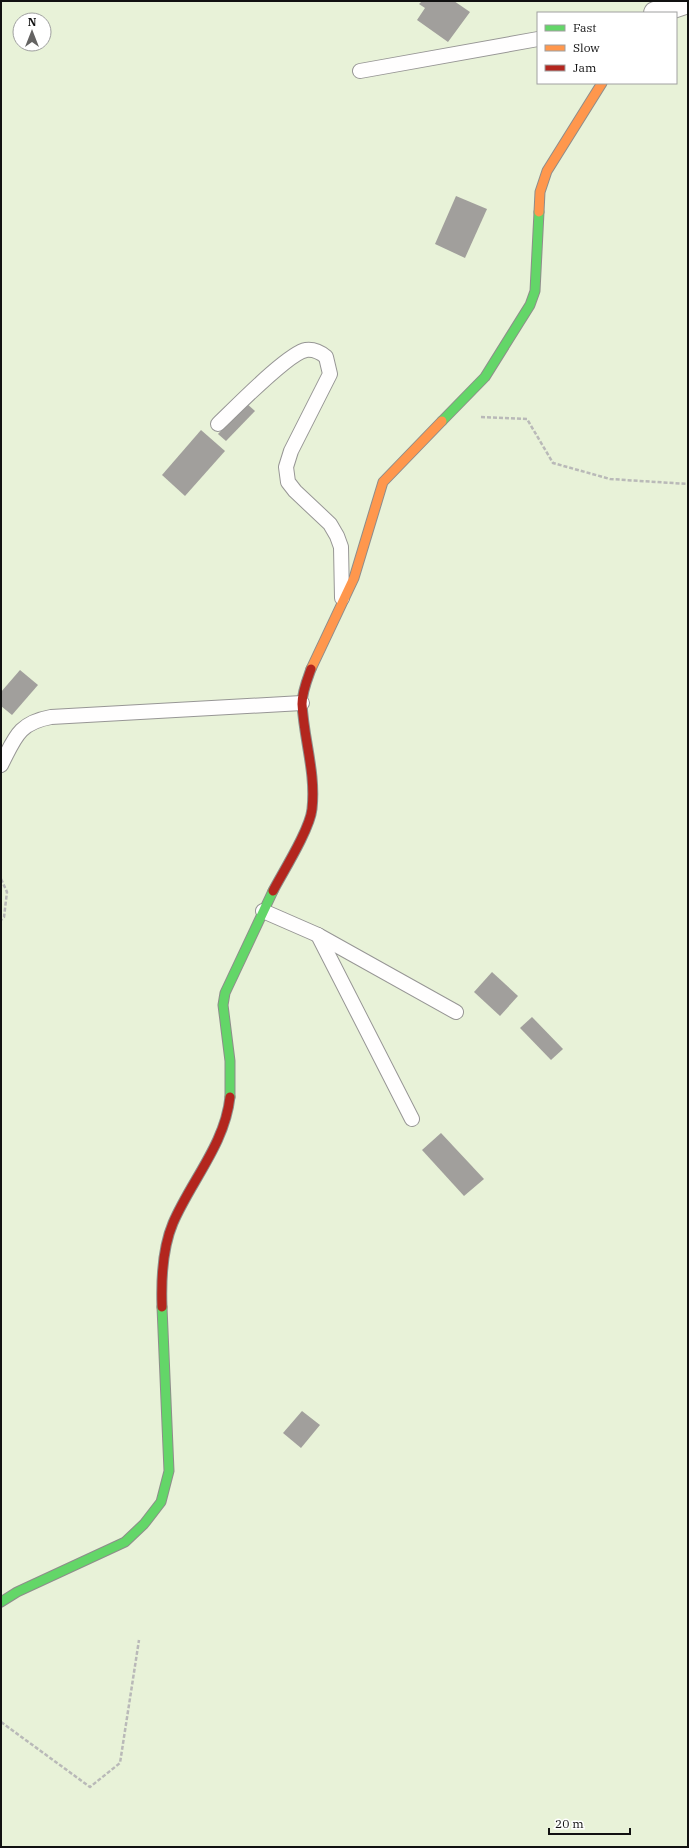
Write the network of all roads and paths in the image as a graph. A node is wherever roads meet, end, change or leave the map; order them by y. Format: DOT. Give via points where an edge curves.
graph roads {
  1 [pos="688,2"];
  2 [pos="658,12"];
  3 [pos="537,39"];
  4 [pos="360,71"];
  5 [pos="601,84"];
  6 [pos="475,421"];
  7 [pos="218,424"];
  8 [pos="688,484"];
  9 [pos="342,607"];
  10 [pos="302,703"];
  11 [pos="1,765"];
  12 [pos="1,879"];
  13 [pos="263,910"];
  14 [pos="1,920"];
  15 [pos="318,935"];
  16 [pos="456,1012"];
  17 [pos="412,1119"];
  18 [pos="1,1602"];
  19 [pos="139,1640"];
  20 [pos="1,1722"];
  1 -- 2 [label="street"];
  3 -- 4 [label="lane"];
  5 -- 9 [label="street" via="547,171 542,185 535,291 530,305 485,377 383,482 354,578"];
  6 -- 8 [label="path" via="482,417 527,419 553,463 610,479"];
  7 -- 9 [label="lane" via="290,357 305,350 317,351 326,356 330,374 291,451 286,467 288,482 330,524 337,536 341,547"];
  9 -- 10 [label="street" via="312,668 304,688"];
  10 -- 11 [label="lane" via="37,719 17,733"];
  10 -- 13 [label="street" via="313,777 312,811 305,830"];
  12 -- 14 [label="path" via="7,892 4,917"];
  13 -- 15 [label="lane"];
  13 -- 18 [label="street" via="225,993 223,1005 231,1086 226,1116 215,1144 172,1224 164,1256 161,1285 169,1471 160,1502 144,1524 125,1542"];
  15 -- 16 [label="lane"];
  15 -- 17 [label="lane"];
  19 -- 20 [label="path" via="120,1763 90,1787"];
}
